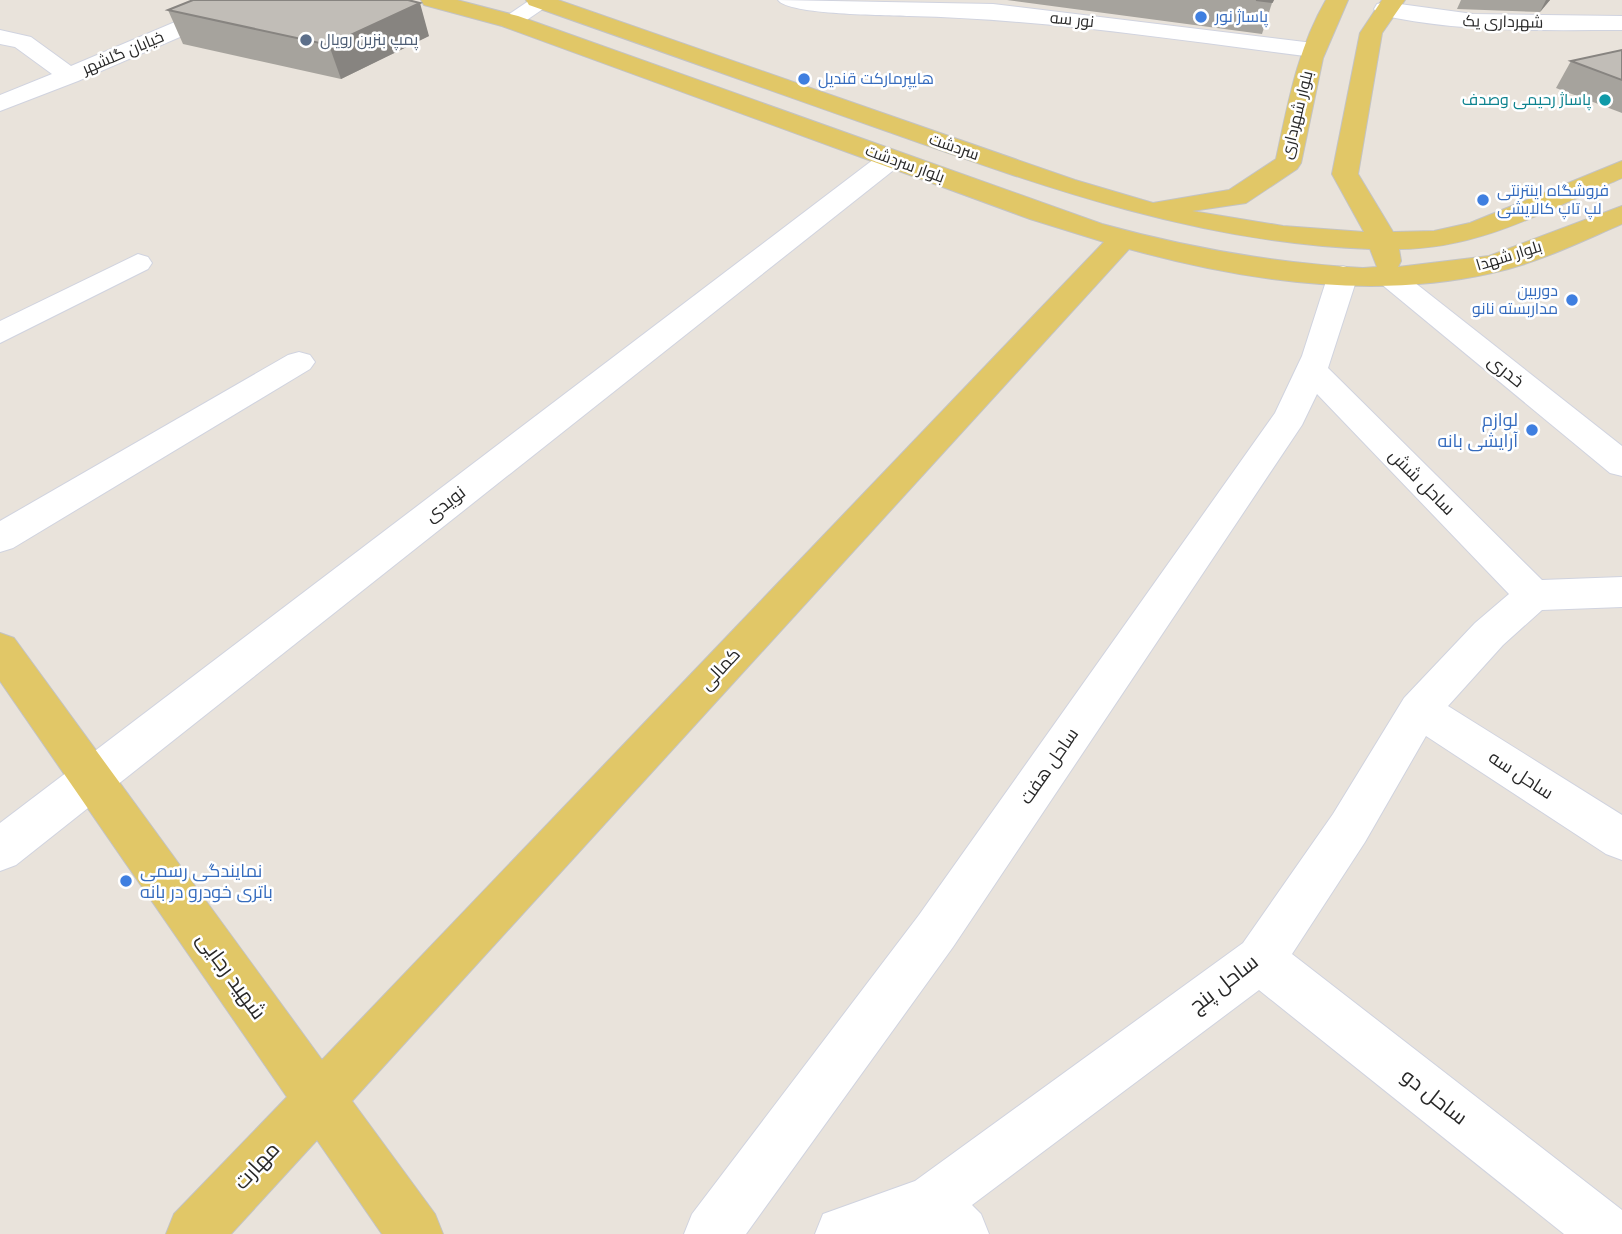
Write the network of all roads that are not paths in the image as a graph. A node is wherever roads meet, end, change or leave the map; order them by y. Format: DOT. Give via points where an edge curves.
graph roads {
  1 [pos="246,0"];
  2 [pos="432,0"];
  3 [pos="789,0"];
  4 [pos="1337,0"];
  5 [pos="541,1"];
  6 [pos="874,4"];
  7 [pos="1390,5"];
  8 [pos="991,6"];
  9 [pos="1324,11"];
  10 [pos="510,21"];
  11 [pos="1622,23"];
  12 [pos="0,37"];
  13 [pos="1313,50"];
  14 [pos="70,76"];
  15 [pos="0,104"];
  16 [pos="891,159"];
  17 [pos="1622,169"];
  18 [pos="1316,171"];
  19 [pos="1622,214"];
  20 [pos="1130,225"];
  21 [pos="1383,240"];
  22 [pos="138,263"];
  23 [pos="1343,275"];
  24 [pos="1390,276"];
  25 [pos="0,333"];
  26 [pos="299,362"];
  27 [pos="1311,369"];
  28 [pos="1622,464"];
  29 [pos="0,538"];
  30 [pos="1622,592"];
  31 [pos="1534,595"];
  32 [pos="0,649"];
  33 [pos="1419,710"];
  34 [pos="90,779"];
  35 [pos="1622,839"];
  36 [pos="0,850"];
  37 [pos="1260,960"];
  38 [pos="320,1099"];
  39 [pos="946,1218"];
  40 [pos="194,1234"];
  41 [pos="415,1234"];
  42 [pos="712,1234"];
  43 [pos="843,1234"];
  44 [pos="1608,1234"];
  1 -- 14 [label="street, خیابان گلشهر"];
  2 -- 10 [label="main road, بلوار سردشت"];
  3 -- 6 [label="street, نور سه"];
  4 -- 9 [label="main road, بلوار شهرداری"];
  5 -- 10 [label="street"];
  5 -- 20 [label="main road, سردشت"];
  6 -- 8 [label="street, نور سه"];
  7 -- 11 [label="street, شهرداری یک" via="1426,18 1475,22"];
  7 -- 18 [label="main road" via="1371,33"];
  8 -- 13 [label="street, نور سه"];
  9 -- 13 [label="main road, بلوار شهرداری"];
  10 -- 16 [label="main road, بلوار سردشت"];
  12 -- 14 [label="street" via="23,42"];
  13 -- 18 [label="main road, بلوار شهرداری"];
  14 -- 15 [label="street, خیابان گلشهر"];
  16 -- 20 [label="main road, بلوار سردشت"];
  16 -- 34 [label="street, نویدی"];
  17 -- 21 [label="main road, بلوار شهدا" via="1496,224 1425,241"];
  18 -- 20 [label="main road, بلوار شهرداری"];
  18 -- 21 [label="main road"];
  19 -- 24 [label="main road, بلوار شهدا" via="1474,268"];
  20 -- 21 [label="main road, سردشت"];
  20 -- 23 [label="main road, بلوار سردشت" via="1213,261"];
  20 -- 38 [label="main road, کمالی"];
  21 -- 24 [label="main road"];
  22 -- 25 [label="street"];
  23 -- 24 [label="main road, بلوار سردشت"];
  23 -- 27 [label="street, ساحل هفت"];
  24 -- 28 [label="street, خدری"];
  26 -- 29 [label="street"];
  27 -- 31 [label="street, ساحل شش"];
  27 -- 42 [label="street, ساحل هفت" via="1290,417 936,931"];
  30 -- 31 [label="street"];
  31 -- 33 [label="street, ساحل پنج" via="1489,634"];
  32 -- 34 [label="main road, شهید رجایی"];
  33 -- 35 [label="street, ساحل سه"];
  33 -- 37 [label="street, ساحل پنج" via="1349,828"];
  34 -- 36 [label="street, نویدی"];
  34 -- 38 [label="main road, شهید رجایی"];
  37 -- 39 [label="street, ساحل پنج"];
  37 -- 44 [label="street, ساحل دو"];
  38 -- 40 [label="main road, مهارت"];
  38 -- 41 [label="main road, شهید رجایی"];
  39 -- 43 [label="street, ساحل پنج"];
}
